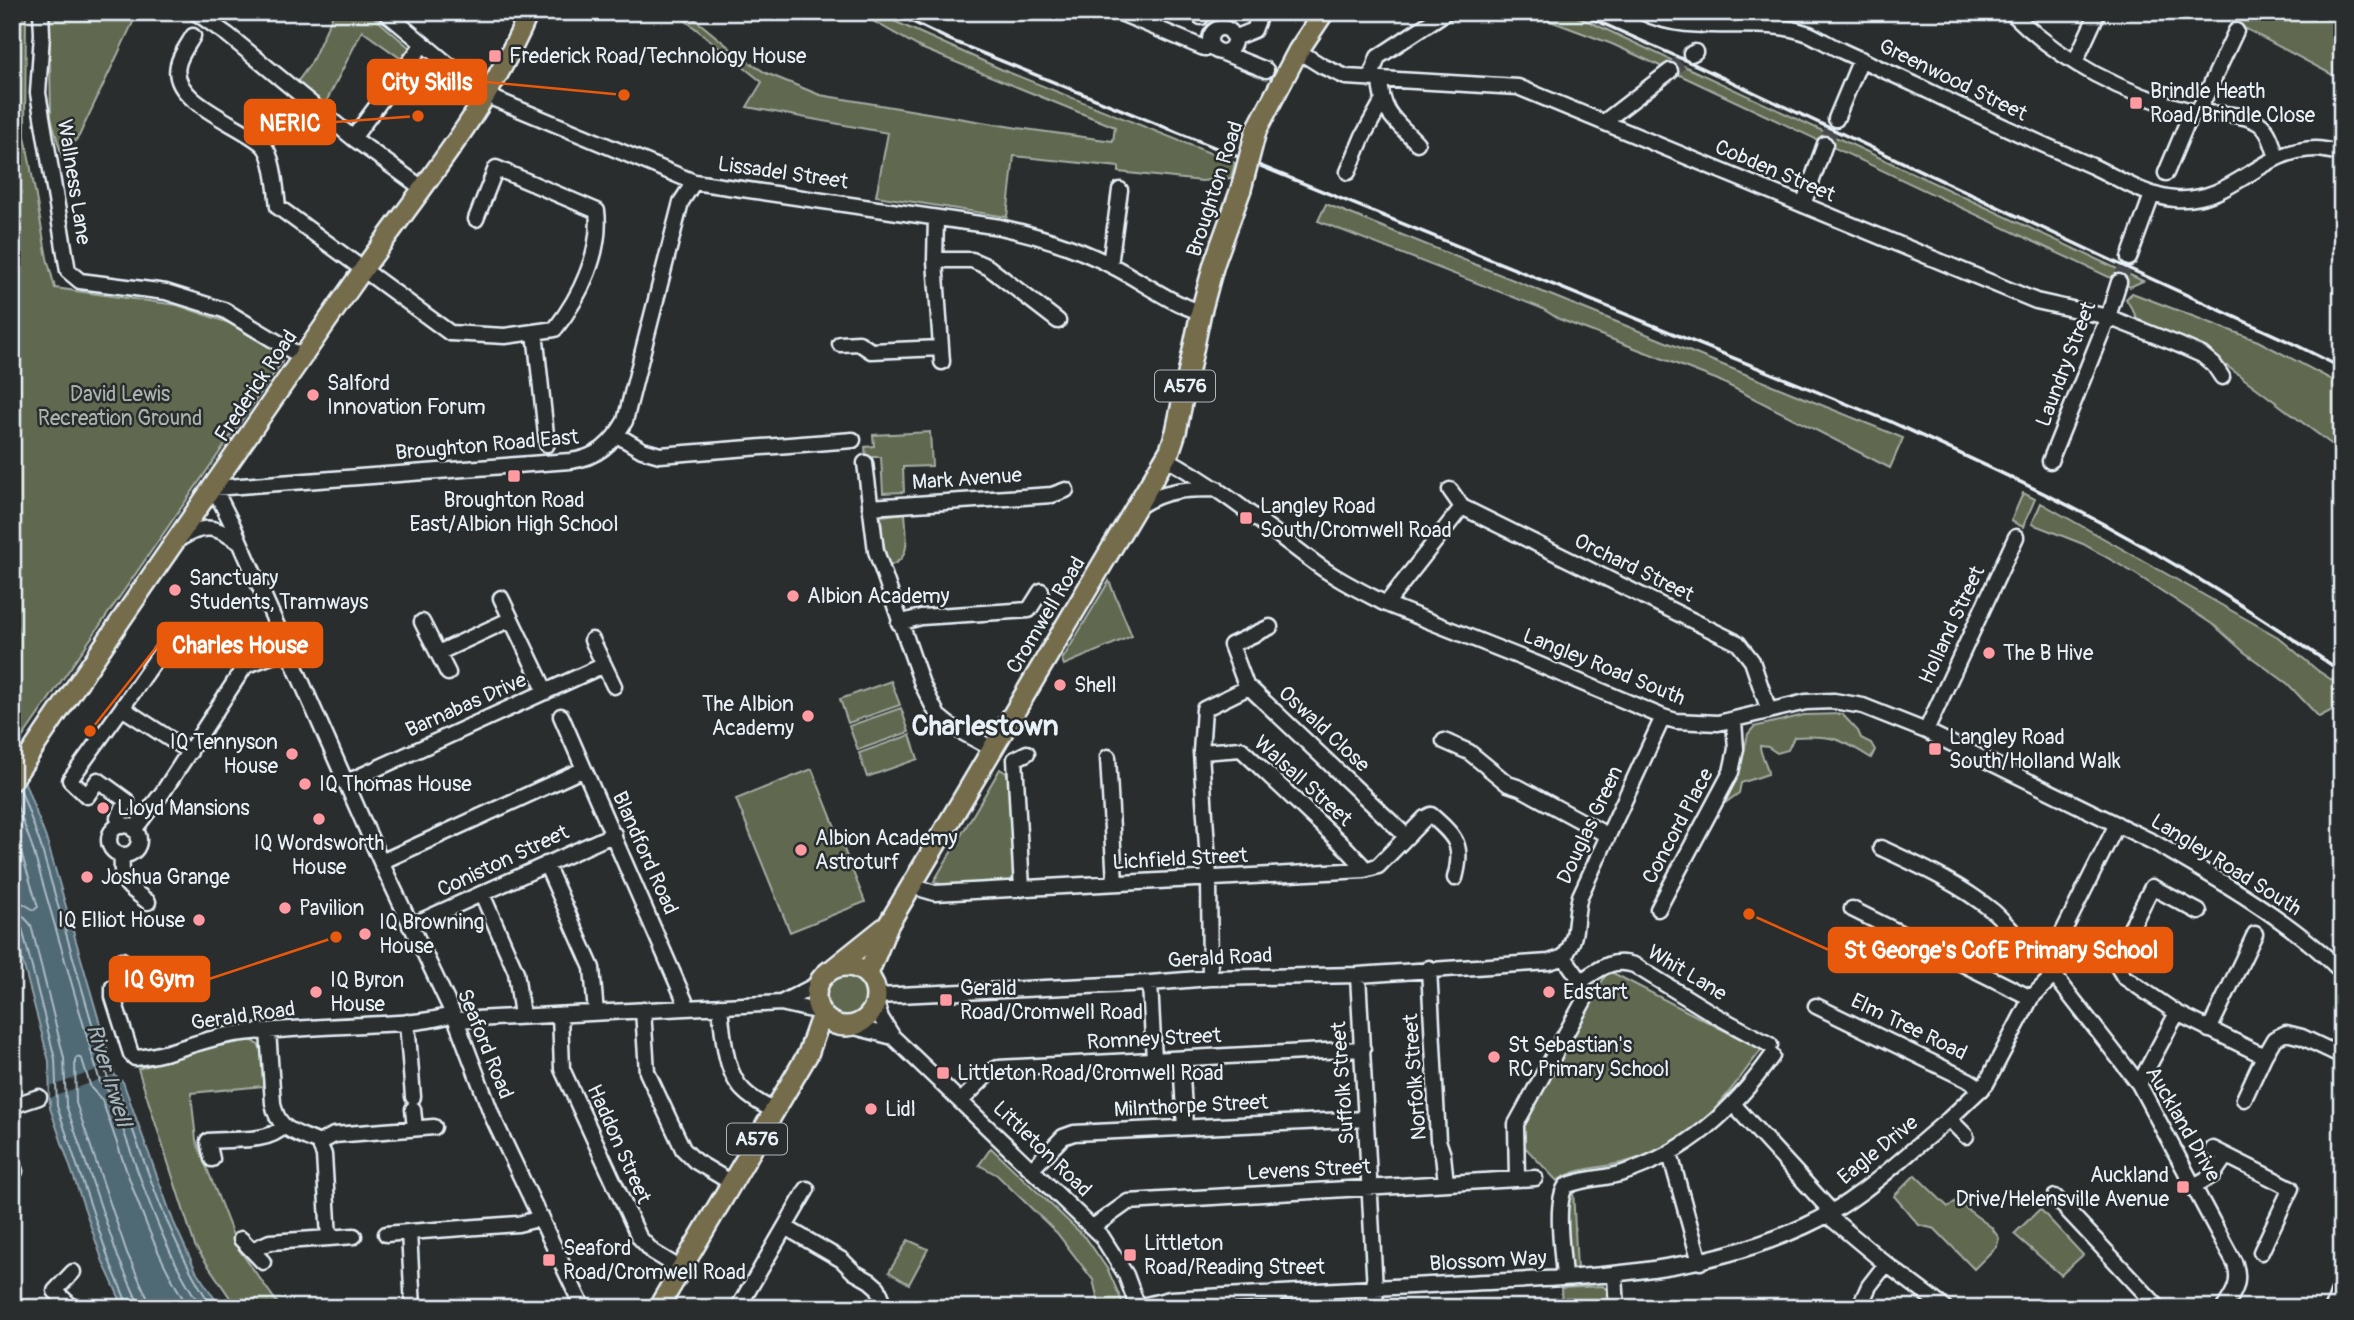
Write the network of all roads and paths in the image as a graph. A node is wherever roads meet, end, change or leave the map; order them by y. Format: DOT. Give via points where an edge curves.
graph roads {
  1 [pos="41,12"];
  2 [pos="195,12"];
  3 [pos="385,12"];
  4 [pos="529,12"];
  5 [pos="1118,12"];
  6 [pos="1261,12"];
  7 [pos="1324,12"];
  8 [pos="1446,12"];
  9 [pos="1642,12"];
  10 [pos="2011,12"];
  11 [pos="2098,12"];
  12 [pos="1753,19"];
  13 [pos="2235,31"];
  14 [pos="193,36"];
  15 [pos="1234,38"];
  16 [pos="423,44"];
  17 [pos="1217,50"];
  18 [pos="1298,51"];
  19 [pos="1861,59"];
  20 [pos="2075,62"];
  21 [pos="1266,70"];
  22 [pos="1670,71"];
  23 [pos="1375,80"];
  24 [pos="485,95"];
  25 [pos="1382,102"];
  26 [pos="2195,112"];
  27 [pos="1836,119"];
  28 [pos="1604,122"];
  29 [pos="353,138"];
  30 [pos="1417,143"];
  31 [pos="1825,144"];
  32 [pos="2342,155"];
  33 [pos="2277,157"];
  34 [pos="2169,171"];
  35 [pos="1348,172"];
  36 [pos="694,182"];
  37 [pos="422,188"];
  38 [pos="1120,190"];
  39 [pos="2152,195"];
  40 [pos="1803,205"];
  41 [pos="936,218"];
  42 [pos="476,219"];
  43 [pos="2129,258"];
  44 [pos="935,260"];
  45 [pos="1110,265"];
  46 [pos="364,268"];
  47 [pos="2119,282"];
  48 [pos="1201,312"];
  49 [pos="2108,317"];
  50 [pos="1058,321"];
  51 [pos="535,332"];
  52 [pos="840,344"];
  53 [pos="302,357"];
  54 [pos="2222,377"];
  55 [pos="617,435"];
  56 [pos="853,440"];
  57 [pos="547,444"];
  58 [pos="1165,458"];
  59 [pos="2050,461"];
  60 [pos="865,463"];
  61 [pos="214,488"];
  62 [pos="1218,489"];
  63 [pos="1450,489"];
  64 [pos="1066,490"];
  65 [pos="870,507"];
  66 [pos="1137,507"];
  67 [pos="1462,507"];
  68 [pos="2016,537"];
  69 [pos="179,539"];
  70 [pos="241,544"];
  71 [pos="1041,591"];
  72 [pos="501,597"];
  73 [pos="1386,604"];
  74 [pos="512,619"];
  75 [pos="422,622"];
  76 [pos="899,623"];
  77 [pos="1270,627"];
  78 [pos="170,639"];
  79 [pos="592,640"];
  80 [pos="288,650"];
  81 [pos="438,653"];
  82 [pos="604,665"];
  83 [pos="448,673"];
  84 [pos="614,686"];
  85 [pos="1247,688"];
  86 [pos="546,692"];
  87 [pos="122,708"];
  88 [pos="1769,711"];
  89 [pos="561,716"];
  90 [pos="1663,717"];
  91 [pos="1734,721"];
  92 [pos="1926,731"];
  93 [pos="1444,741"];
  94 [pos="993,749"];
  95 [pos="190,752"];
  96 [pos="1027,752"];
  97 [pos="1201,752"];
  98 [pos="1108,757"];
  99 [pos="584,769"];
  100 [pos="12,781"];
  101 [pos="345,783"];
  102 [pos="2116,824"];
  103 [pos="128,828"];
  104 [pos="614,834"];
  105 [pos="1607,835"];
  106 [pos="1406,836"];
  107 [pos="1881,848"];
  108 [pos="122,855"];
  109 [pos="381,862"];
  110 [pos="546,864"];
  111 [pos="1364,870"];
  112 [pos="1455,878"];
  113 [pos="1209,879"];
  114 [pos="1115,883"];
  115 [pos="911,886"];
  116 [pos="1022,889"];
  117 [pos="482,894"];
  118 [pos="148,902"];
  119 [pos="1658,909"];
  120 [pos="1852,909"];
  121 [pos="2199,912"];
  122 [pos="888,925"];
  123 [pos="410,926"];
  124 [pos="2255,934"];
  125 [pos="1564,957"];
  126 [pos="122,960"];
  127 [pos="2051,960"];
  128 [pos="833,968"];
  129 [pos="1429,968"];
  130 [pos="2342,972"];
  131 [pos="868,974"];
  132 [pos="1357,975"];
  133 [pos="2054,975"];
  134 [pos="1210,978"];
  135 [pos="1581,981"];
  136 [pos="1150,983"];
  137 [pos="818,984"];
  138 [pos="2031,998"];
  139 [pos="877,1000"];
  140 [pos="781,1003"];
  141 [pos="720,1006"];
  142 [pos="1816,1006"];
  143 [pos="688,1008"];
  144 [pos="643,1010"];
  145 [pos="596,1013"];
  146 [pos="821,1013"];
  147 [pos="2177,1013"];
  148 [pos="560,1014"];
  149 [pos="522,1016"];
  150 [pos="454,1017"];
  151 [pos="407,1022"];
  152 [pos="848,1027"];
  153 [pos="2210,1030"];
  154 [pos="268,1031"];
  155 [pos="893,1037"];
  156 [pos="1363,1049"];
  157 [pos="808,1054"];
  158 [pos="2264,1056"];
  159 [pos="2342,1056"];
  160 [pos="1181,1059"];
  161 [pos="1154,1060"];
  162 [pos="2139,1084"];
  163 [pos="1982,1089"];
  164 [pos="39,1097"];
  165 [pos="2244,1099"];
  166 [pos="961,1101"];
  167 [pos="1732,1104"];
  168 [pos="12,1106"];
  169 [pos="774,1111"];
  170 [pos="1366,1119"];
  171 [pos="1949,1119"];
  172 [pos="283,1127"];
  173 [pos="434,1127"];
  174 [pos="415,1128"];
  175 [pos="1185,1128"];
  176 [pos="1966,1136"];
  177 [pos="319,1143"];
  178 [pos="1670,1154"];
  179 [pos="212,1159"];
  180 [pos="1032,1169"];
  181 [pos="1535,1178"];
  182 [pos="1517,1179"];
  183 [pos="732,1183"];
  184 [pos="1446,1183"];
  185 [pos="2194,1185"];
  186 [pos="1370,1188"];
  187 [pos="807,1189"];
  188 [pos="2055,1197"];
  189 [pos="1828,1213"];
  190 [pos="542,1218"];
  191 [pos="785,1227"];
  192 [pos="1093,1227"];
  193 [pos="409,1232"];
  194 [pos="386,1234"];
  195 [pos="354,1236"];
  196 [pos="328,1238"];
  197 [pos="241,1240"];
  198 [pos="252,1250"];
  199 [pos="2261,1252"];
  200 [pos="263,1262"];
  201 [pos="1700,1262"];
  202 [pos="1886,1264"];
  203 [pos="681,1269"];
  204 [pos="74,1272"];
  205 [pos="1615,1276"];
  206 [pos="1564,1278"];
  207 [pos="2342,1283"];
  208 [pos="1376,1288"];
  209 [pos="1273,1301"];
  210 [pos="66,1308"];
  211 [pos="413,1308"];
  212 [pos="583,1308"];
  213 [pos="657,1308"];
  214 [pos="738,1308"];
  215 [pos="888,1308"];
  216 [pos="895,1308"];
  217 [pos="1138,1308"];
  218 [pos="1376,1308"];
  219 [pos="1617,1308"];
  220 [pos="1859,1308"];
  221 [pos="1945,1308"];
  222 [pos="2159,1308"];
  223 [pos="2224,1308"];
  224 [pos="2333,1308"];
  1 -- 53 [label="street, Wallness Lane" via="38,93 71,275 80,281 166,292 224,310"];
  2 -- 29 [label="street"];
  3 -- 16 [label="street, Lissadel Street"];
  4 -- 24 [label="main road, Frederick Road"];
  5 -- 17 [label="street"];
  6 -- 15 [label="street" via="1254,30"];
  7 -- 18 [label="highway, Broughton Road / A576"];
  8 -- 23 [label="street" via="1378,57"];
  9 -- 12 [label="street, Greenwood Street" via="1692,25"];
  10 -- 20 [label="street"];
  11 -- 20 [label="street"];
  12 -- 19 [label="street, Greenwood Street" via="1809,34"];
  13 -- 26 [label="street"];
  14 -- 46 [label="street" via="177,68 186,94 265,146 278,207"];
  15 -- 17 [label="street" via="1230,48"];
  15 -- 17 [label="street" via="1225,28 1215,30 1210,39"];
  16 -- 24 [label="street, Lissadel Street"];
  16 -- 29 [label="street"];
  17 -- 21 [label="street"];
  18 -- 23 [label="street, Cobden Street" via="1346,77"];
  18 -- 48 [label="highway, Broughton Road / A576, bridge" via="1256,131"];
  19 -- 27 [label="street"];
  19 -- 39 [label="street, Greenwood Street"];
  20 -- 26 [label="street" via="2154,102"];
  22 -- 28 [label="street"];
  23 -- 25 [label="street"];
  23 -- 28 [label="street, Cobden Street" via="1518,87"];
  24 -- 36 [label="street, Lissadel Street"];
  24 -- 37 [label="main road, Frederick Road"];
  25 -- 30 [label="street"];
  25 -- 35 [label="street"];
  26 -- 33 [label="street" via="2256,121 2266,130"];
  26 -- 34 [label="street"];
  28 -- 40 [label="street, Cobden Street"];
  29 -- 37 [label="street"];
  31 -- 40 [label="street"];
  32 -- 33 [label="street" via="2318,149"];
  33 -- 39 [label="street, Greenwood Street" via="2217,194 2175,199"];
  36 -- 41 [label="street, Lissadel Street"];
  36 -- 55 [label="street" via="681,202 625,421"];
  37 -- 46 [label="main road, Frederick Road"];
  38 -- 45 [label="street"];
  39 -- 43 [label="street"];
  40 -- 49 [label="street, Cobden Street" via="2036,301"];
  41 -- 44 [label="street"];
  41 -- 45 [label="street, Lissadel Street" via="1043,237"];
  42 -- 51 [label="street" via="496,168 597,211 597,245 572,307 555,329"];
  44 -- 50 [label="street" via="972,260 988,267"];
  44 -- 52 [label="street" via="942,355 871,351 859,343"];
  45 -- 48 [label="street, Lissadel Street" via="1169,300"];
  46 -- 51 [label="street" via="450,333"];
  46 -- 53 [label="main road, Frederick Road"];
  47 -- 49 [label="street, Laundry Street"];
  48 -- 58 [label="highway, Cromwell Road / A576" via="1176,432"];
  49 -- 54 [label="street, Cobden Street" via="2202,355"];
  49 -- 59 [label="street, Laundry Street"];
  51 -- 57 [label="street"];
  53 -- 61 [label="main road, Frederick Road"];
  55 -- 56 [label="street" via="660,455"];
  55 -- 61 [label="street, Broughton Road East" via="600,452 578,461"];
  58 -- 62 [label="street, Langley Road South"];
  58 -- 66 [label="highway, Cromwell Road / A576"];
  60 -- 65 [label="street"];
  61 -- 69 [label="main road, Frederick Road"];
  61 -- 70 [label="street, Seaford Road"];
  62 -- 66 [label="street" via="1175,489"];
  62 -- 73 [label="street, Langley Road South" via="1312,561"];
  63 -- 67 [label="street"];
  64 -- 65 [label="street, Mark Avenue" via="1052,495"];
  65 -- 76 [label="street" via="876,551"];
  66 -- 94 [label="highway, Cromwell Road / A576"];
  67 -- 73 [label="street"];
  67 -- 88 [label="street, Orchard Street" via="1738,643 1752,661"];
  68 -- 92 [label="street, Holland Street"];
  69 -- 70 [label="street" via="207,528 224,532"];
  69 -- 100 [label="main road, Frederick Road"];
  70 -- 80 [label="street, Seaford Road"];
  71 -- 76 [label="street" via="1029,610 921,617"];
  72 -- 74 [label="street"];
  73 -- 90 [label="street, Langley Road South"];
  74 -- 81 [label="street"];
  74 -- 86 [label="street"];
  75 -- 81 [label="street"];
  76 -- 94 [label="street" via="938,716"];
  77 -- 85 [label="street" via="1231,645"];
  78 -- 87 [label="street"];
  79 -- 82 [label="street"];
  80 -- 95 [label="street" via="247,665"];
  80 -- 101 [label="street, Seaford Road"];
  81 -- 83 [label="street"];
  82 -- 84 [label="street"];
  82 -- 86 [label="street, Barnabas Drive"];
  85 -- 97 [label="street, Oswald Close" via="1204,709"];
  85 -- 106 [label="street, Oswald Close"];
  86 -- 101 [label="street, Barnabas Drive"];
  87 -- 95 [label="street"];
  87 -- 103 [label="street" via="70,780 87,796 98,780 127,801 117,818"];
  88 -- 91 [label="street, Langley Road South"];
  88 -- 92 [label="street, Langley Road South" via="1834,701 1863,706"];
  89 -- 99 [label="street, Blandford Road"];
  90 -- 91 [label="street, Langley Road South" via="1703,724"];
  90 -- 105 [label="street, Douglas Green"];
  91 -- 119 [label="street, Concord Place" via="1736,749 1731,772"];
  92 -- 102 [label="street, Langley Road South"];
  93 -- 105 [label="street" via="1469,752 1508,784"];
  94 -- 115 [label="highway, Cromwell Road / A576"];
  95 -- 103 [label="street"];
  96 -- 116 [label="street" via="1015,759"];
  97 -- 111 [label="street, Walsall Street" via="1241,749"];
  97 -- 113 [label="street"];
  98 -- 114 [label="street"];
  99 -- 104 [label="street, Blandford Road"];
  99 -- 109 [label="street"];
  101 -- 109 [label="street, Seaford Road"];
  102 -- 127 [label="street"];
  102 -- 130 [label="street, Langley Road South" via="2239,894 2300,935"];
  103 -- 108 [label="street" via="139,837 138,846"];
  103 -- 108 [label="street" via="112,832 110,841 113,850"];
  104 -- 110 [label="street, Coniston Street"];
  104 -- 143 [label="street, Blandford Road"];
  105 -- 125 [label="street, Douglas Green" via="1580,897 1576,936"];
  106 -- 111 [label="street" via="1378,866"];
  106 -- 112 [label="street" via="1431,815 1457,845 1460,859"];
  107 -- 127 [label="street" via="1948,881 1993,912 2036,954"];
  108 -- 118 [label="street" via="125,882"];
  109 -- 123 [label="street, Seaford Road"];
  110 -- 117 [label="street, Coniston Street"];
  110 -- 145 [label="street" via="592,968"];
  111 -- 113 [label="street, Lichfield Street"];
  113 -- 114 [label="street, Lichfield Street"];
  113 -- 134 [label="street"];
  114 -- 116 [label="street, Lichfield Street"];
  115 -- 116 [label="street, Lichfield Street" via="935,893"];
  115 -- 122 [label="highway, Cromwell Road / A576"];
  117 -- 123 [label="street, Coniston Street"];
  117 -- 149 [label="street" via="516,972"];
  120 -- 138 [label="street"];
  121 -- 147 [label="street" via="2152,887 2119,951 2118,967 2124,977"];
  122 -- 128 [label="highway, Cromwell Road / A576"];
  122 -- 131 [label="highway, Cromwell Road / A576"];
  123 -- 150 [label="street, Seaford Road"];
  124 -- 153 [label="street"];
  125 -- 129 [label="street, Gerald Road" via="1549,962"];
  125 -- 135 [label="street"];
  126 -- 154 [label="street, Gerald Road" via="132,982 113,987 113,997 135,1058 202,1040"];
  127 -- 133 [label="street"];
  128 -- 131 [label="highway" via="843,965"];
  128 -- 137 [label="highway, A576"];
  129 -- 132 [label="street, Gerald Road"];
  129 -- 184 [label="street, Norfolk Street" via="1438,1140"];
  131 -- 139 [label="highway" via="876,986"];
  132 -- 134 [label="street, Gerald Road"];
  132 -- 156 [label="street, Suffolk Street"];
  133 -- 138 [label="street, Eagle Drive"];
  133 -- 162 [label="street, Auckland Drive"];
  134 -- 136 [label="street, Gerald Road"];
  135 -- 167 [label="street, Whit Lane" via="1607,964 1623,961 1771,1050 1753,1082"];
  135 -- 182 [label="street" via="1586,997 1516,1124"];
  136 -- 139 [label="street, Gerald Road"];
  136 -- 161 [label="street"];
  137 -- 140 [label="street, Gerald Road"];
  137 -- 146 [label="highway, A576" via="816,1002"];
  138 -- 163 [label="street, Eagle Drive"];
  139 -- 152 [label="highway, A576" via="870,1016"];
  139 -- 155 [label="street, Littleton Road"];
  140 -- 141 [label="street, Gerald Road"];
  140 -- 146 [label="street, Gerald Road"];
  141 -- 143 [label="street, Gerald Road"];
  141 -- 169 [label="street" via="726,1055 740,1087"];
  142 -- 163 [label="street, Elm Tree Road"];
  143 -- 144 [label="street, Gerald Road"];
  144 -- 145 [label="street, Gerald Road"];
  144 -- 183 [label="street" via="647,1072 683,1149"];
  145 -- 148 [label="street, Gerald Road"];
  146 -- 152 [label="highway"];
  146 -- 157 [label="highway, A576"];
  147 -- 153 [label="street"];
  147 -- 162 [label="street"];
  148 -- 149 [label="street, Gerald Road"];
  148 -- 203 [label="street, Haddon Street" via="562,1069 639,1237"];
  149 -- 150 [label="street, Gerald Road"];
  150 -- 151 [label="street, Gerald Road"];
  150 -- 190 [label="street, Seaford Road" via="493,1118"];
  151 -- 154 [label="street, Gerald Road"];
  151 -- 174 [label="street"];
  152 -- 155 [label="street, Littleton Road"];
  152 -- 157 [label="highway, A576"];
  153 -- 158 [label="street"];
  154 -- 172 [label="street" via="273,1103"];
  155 -- 166 [label="street, Littleton Road"];
  156 -- 160 [label="street, Romney Street"];
  156 -- 170 [label="street, Suffolk Street"];
  157 -- 169 [label="highway, A576"];
  158 -- 159 [label="street" via="2274,1040 2286,1033"];
  158 -- 165 [label="street"];
  160 -- 161 [label="street, Romney Street"];
  160 -- 175 [label="street"];
  161 -- 166 [label="street, Romney Street" via="998,1068"];
  162 -- 185 [label="street, Auckland Drive"];
  163 -- 171 [label="street, Eagle Drive"];
  164 -- 168 [label="street"];
  166 -- 180 [label="street, Littleton Road"];
  167 -- 178 [label="street" via="1702,1133"];
  167 -- 189 [label="street"];
  169 -- 183 [label="highway, A576"];
  170 -- 175 [label="street, Milnthorpe Street"];
  170 -- 186 [label="street, Suffolk Street"];
  171 -- 176 [label="street, Eagle Drive"];
  171 -- 189 [label="street, Eagle Drive"];
  172 -- 177 [label="street"];
  172 -- 179 [label="street" via="272,1135 208,1141"];
  173 -- 174 [label="street"];
  174 -- 177 [label="street" via="334,1135"];
  175 -- 180 [label="street, Milnthorpe Street" via="1068,1134"];
  177 -- 196 [label="street" via="325,1162"];
  178 -- 201 [label="street"];
  178 -- 206 [label="street" via="1620,1174 1566,1186 1560,1205"];
  180 -- 192 [label="street, Littleton Road"];
  181 -- 182 [label="street, Levens Street"];
  182 -- 184 [label="street, Levens Street"];
  183 -- 203 [label="highway, A576"];
  184 -- 186 [label="street, Levens Street"];
  185 -- 199 [label="street" via="2213,1175 2220,1153 2291,1188"];
  185 -- 223 [label="street, Auckland Drive" via="2237,1270 2236,1288"];
  186 -- 192 [label="street, Levens Street" via="1128,1202"];
  186 -- 208 [label="street, Suffolk Street"];
  187 -- 191 [label="street"];
  188 -- 222 [label="street"];
  189 -- 201 [label="street, Blossom Way" via="1766,1242"];
  189 -- 202 [label="street"];
  190 -- 193 [label="street"];
  190 -- 212 [label="street, Seaford Road"];
  191 -- 214 [label="street"];
  191 -- 215 [label="street" via="870,1281"];
  192 -- 217 [label="street, Littleton Road" via="1117,1260"];
  193 -- 194 [label="street"];
  193 -- 211 [label="street"];
  195 -- 196 [label="street"];
  196 -- 198 [label="street" via="270,1242"];
  197 -- 198 [label="street"];
  198 -- 200 [label="street"];
  201 -- 205 [label="street, Blossom Way"];
  202 -- 220 [label="street"];
  202 -- 221 [label="street"];
  203 -- 213 [label="highway, A576"];
  204 -- 210 [label="street" via="55,1291 69,1304"];
  205 -- 206 [label="street, Blossom Way"];
  205 -- 219 [label="street"];
  206 -- 208 [label="street, Blossom Way"];
  207 -- 224 [label="street"];
  208 -- 209 [label="street, Blossom Way"];
  208 -- 218 [label="street, Suffolk Street"];
  209 -- 217 [label="street, Blossom Way" via="1170,1299"];
  215 -- 216 [label="street"];
}
